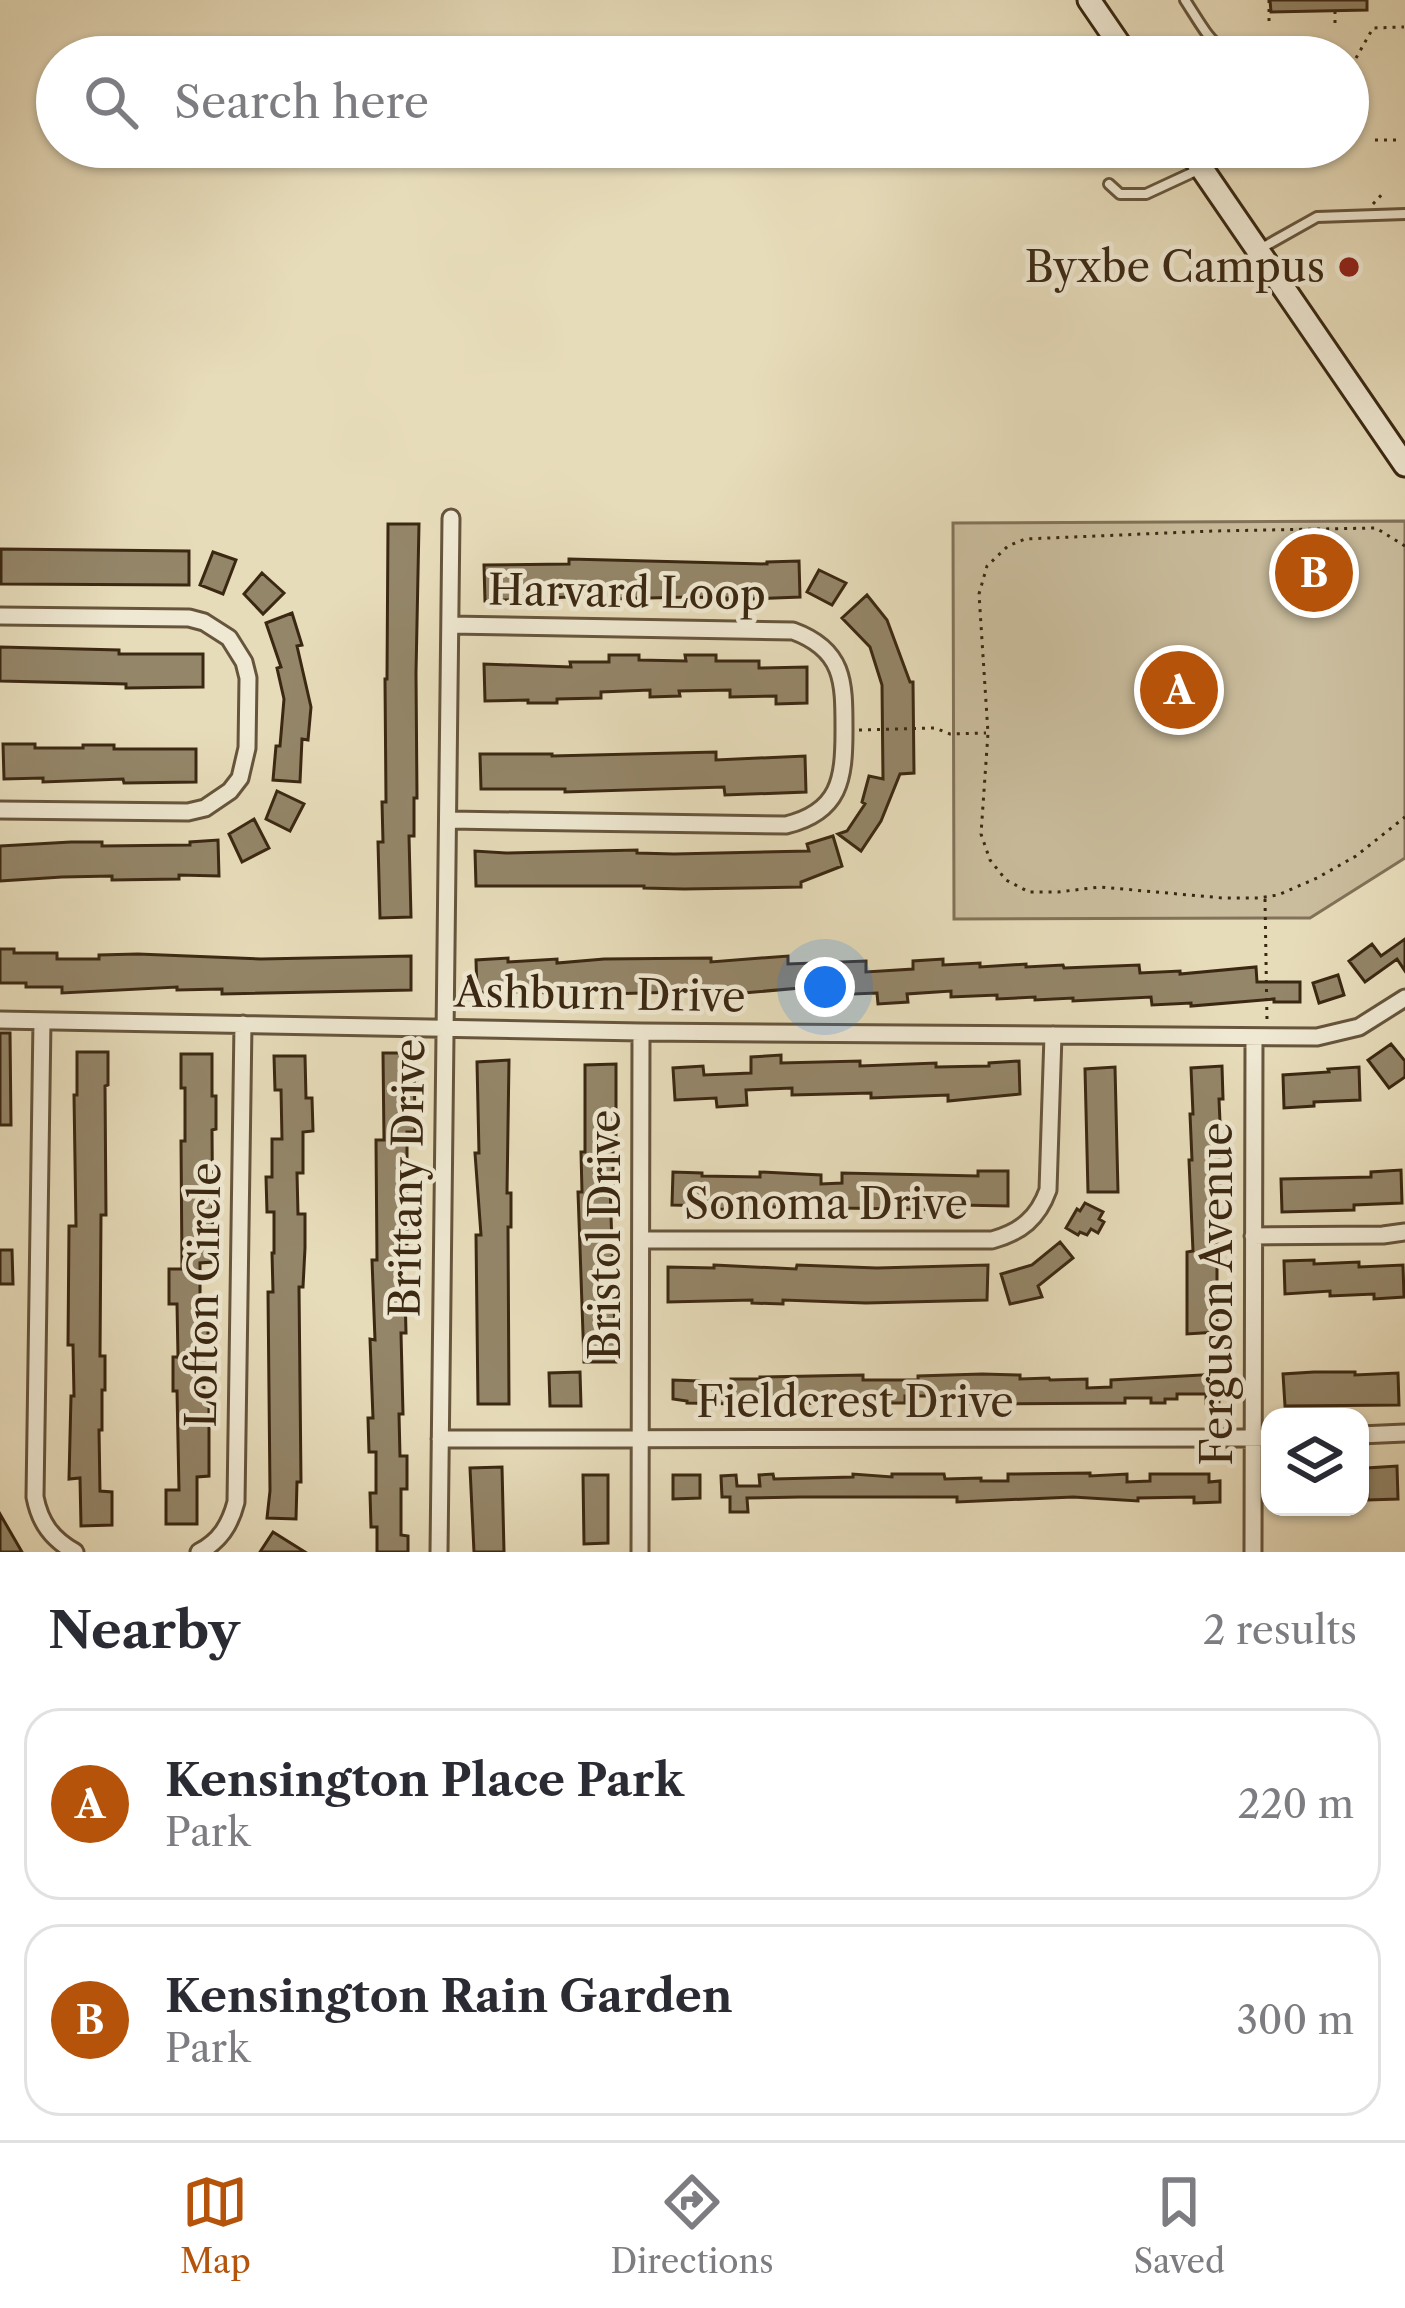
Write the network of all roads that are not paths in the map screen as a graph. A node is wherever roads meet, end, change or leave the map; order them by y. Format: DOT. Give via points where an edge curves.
graph roads {
  1 [pos="1090,0"];
  2 [pos="1185,0"];
  3 [pos="1114,36"];
  4 [pos="1210,36"];
  5 [pos="1202,168"];
  6 [pos="1109,184"];
  7 [pos="1405,214"];
  8 [pos="1258,250"];
  9 [pos="1405,465"];
  10 [pos="451,518"];
  11 [pos="0,616"];
  12 [pos="450,625"];
  13 [pos="0,810"];
  14 [pos="449,820"];
  15 [pos="1405,998"];
  16 [pos="0,1020"];
  17 [pos="42,1021"];
  18 [pos="242,1024"];
  19 [pos="444,1027"];
  20 [pos="641,1032"];
  21 [pos="1053,1036"];
  22 [pos="1261,1037"];
  23 [pos="1405,1232"];
  24 [pos="1253,1235"];
  25 [pos="641,1240"];
  26 [pos="1261,1415"];
  27 [pos="1405,1433"];
  28 [pos="1369,1435"];
  29 [pos="640,1438"];
  30 [pos="1261,1438"];
  31 [pos="440,1439"];
  32 [pos="1261,1451"];
  33 [pos="75,1552"];
  34 [pos="199,1552"];
  35 [pos="439,1552"];
  36 [pos="640,1552"];
  37 [pos="1253,1552"];
  1 -- 3 [label="main road"];
  2 -- 4 [label="lane"];
  5 -- 6 [label="lane" via="1146,194 1120,194"];
  5 -- 8 [label="main road"];
  7 -- 8 [label="lane" via="1317,217"];
  8 -- 9 [label="main road"];
  10 -- 12 [label="street, Brittany Drive"];
  11 -- 13 [label="street" via="189,618 229,638 248,678 245,763 218,802 188,812"];
  12 -- 14 [label="street, Brittany Drive"];
  12 -- 14 [label="street, Harvard Loop" via="793,632 821,645 840,672 844,761 838,788 817,813 786,825"];
  14 -- 19 [label="street, Brittany Drive"];
  15 -- 22 [label="street, Ashburn Drive" via="1337,1034"];
  16 -- 17 [label="street, Ashburn Drive"];
  17 -- 18 [label="street, Ashburn Drive"];
  17 -- 33 [label="street" via="35,1496 51,1535"];
  18 -- 19 [label="street, Ashburn Drive"];
  18 -- 34 [label="street, Lofton Circle" via="236,1502 225,1530"];
  19 -- 20 [label="street, Ashburn Drive"];
  19 -- 31 [label="street, Brittany Drive"];
  20 -- 21 [label="street, Ashburn Drive"];
  20 -- 25 [label="street, Bristol Drive"];
  21 -- 22 [label="street, Ashburn Drive"];
  21 -- 25 [label="street, Sonoma Drive" via="1048,1190 1033,1219 1008,1236"];
  22 -- 24 [label="street, Ferguson Avenue"];
  23 -- 24 [label="street"];
  24 -- 26 [label="street, Ferguson Avenue"];
  25 -- 29 [label="street, Bristol Drive"];
  27 -- 28 [label="street"];
  29 -- 30 [label="street, Fieldcrest Drive"];
  29 -- 31 [label="street, Fieldcrest Drive"];
  29 -- 36 [label="street, Bristol Drive"];
  31 -- 35 [label="street, Brittany Drive"];
  32 -- 37 [label="street, Ferguson Avenue"];
}
